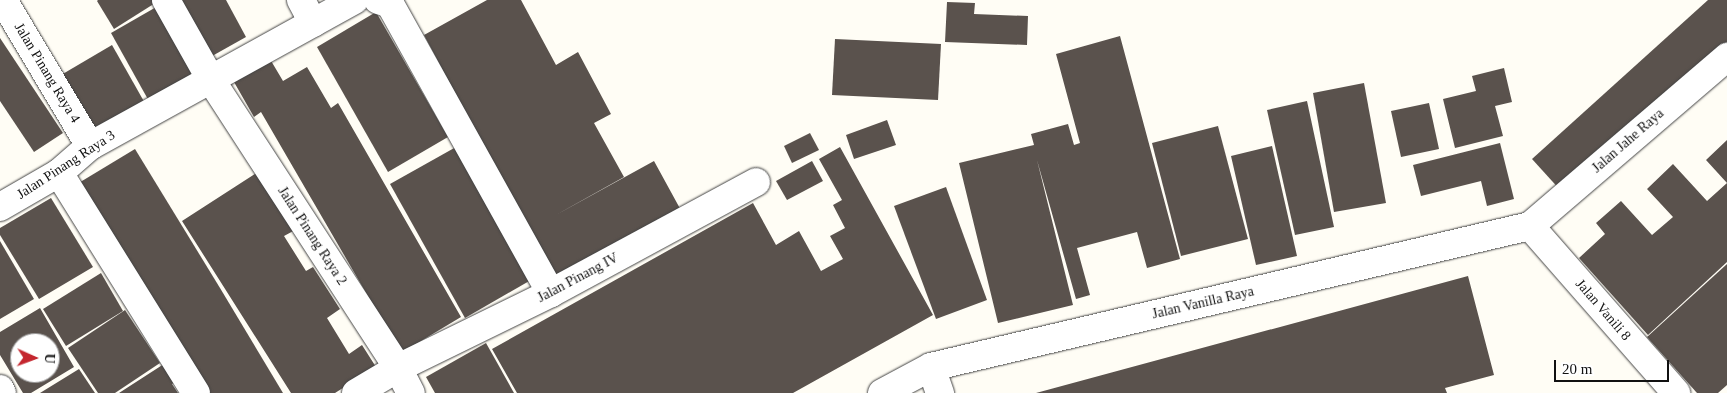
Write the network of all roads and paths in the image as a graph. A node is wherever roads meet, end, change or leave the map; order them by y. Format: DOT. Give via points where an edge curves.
graph roads {
  1 [pos="4,0"];
  2 [pos="166,0"];
  3 [pos="354,0"];
  4 [pos="378,0"];
  5 [pos="307,12"];
  6 [pos="1727,57"];
  7 [pos="211,80"];
  8 [pos="90,146"];
  9 [pos="59,173"];
  10 [pos="756,182"];
  11 [pos="0,207"];
  12 [pos="1530,226"];
  13 [pos="551,293"];
  14 [pos="931,367"];
  15 [pos="398,368"];
  16 [pos="0,389"];
  17 [pos="2,393"];
  18 [pos="196,393"];
  19 [pos="356,393"];
  20 [pos="411,393"];
  21 [pos="882,393"];
  22 [pos="940,393"];
  23 [pos="1676,393"];
  1 -- 8 [label="street, Jalan Pinang Raya 4"];
  2 -- 7 [label="street, Jalan Pinang Raya 2"];
  3 -- 5 [label="street, Jalan Pinang Raya 3"];
  4 -- 13 [label="street" via="390,4"];
  5 -- 7 [label="street, Jalan Pinang Raya 3"];
  6 -- 12 [label="street, Jalan Jahe Raya"];
  7 -- 8 [label="street, Jalan Pinang Raya 3"];
  7 -- 15 [label="street, Jalan Pinang Raya 2"];
  8 -- 9 [label="street, Jalan Pinang Raya 3"];
  9 -- 11 [label="street, Jalan Pinang Raya 3"];
  9 -- 18 [label="street"];
  10 -- 13 [label="street, Jalan Pinang IV"];
  12 -- 14 [label="street, Jalan Vanilla Raya"];
  12 -- 23 [label="street, Jalan Vanili 8"];
  13 -- 15 [label="street, Jalan Pinang IV"];
  14 -- 21 [label="street, Jalan Vanilla Raya"];
  14 -- 22 [label="street"];
  15 -- 19 [label="street, Jalan Pinang IV"];
  15 -- 20 [label="street, Jalan Pinang Raya 2"];
  16 -- 17 [label="street"];
}
